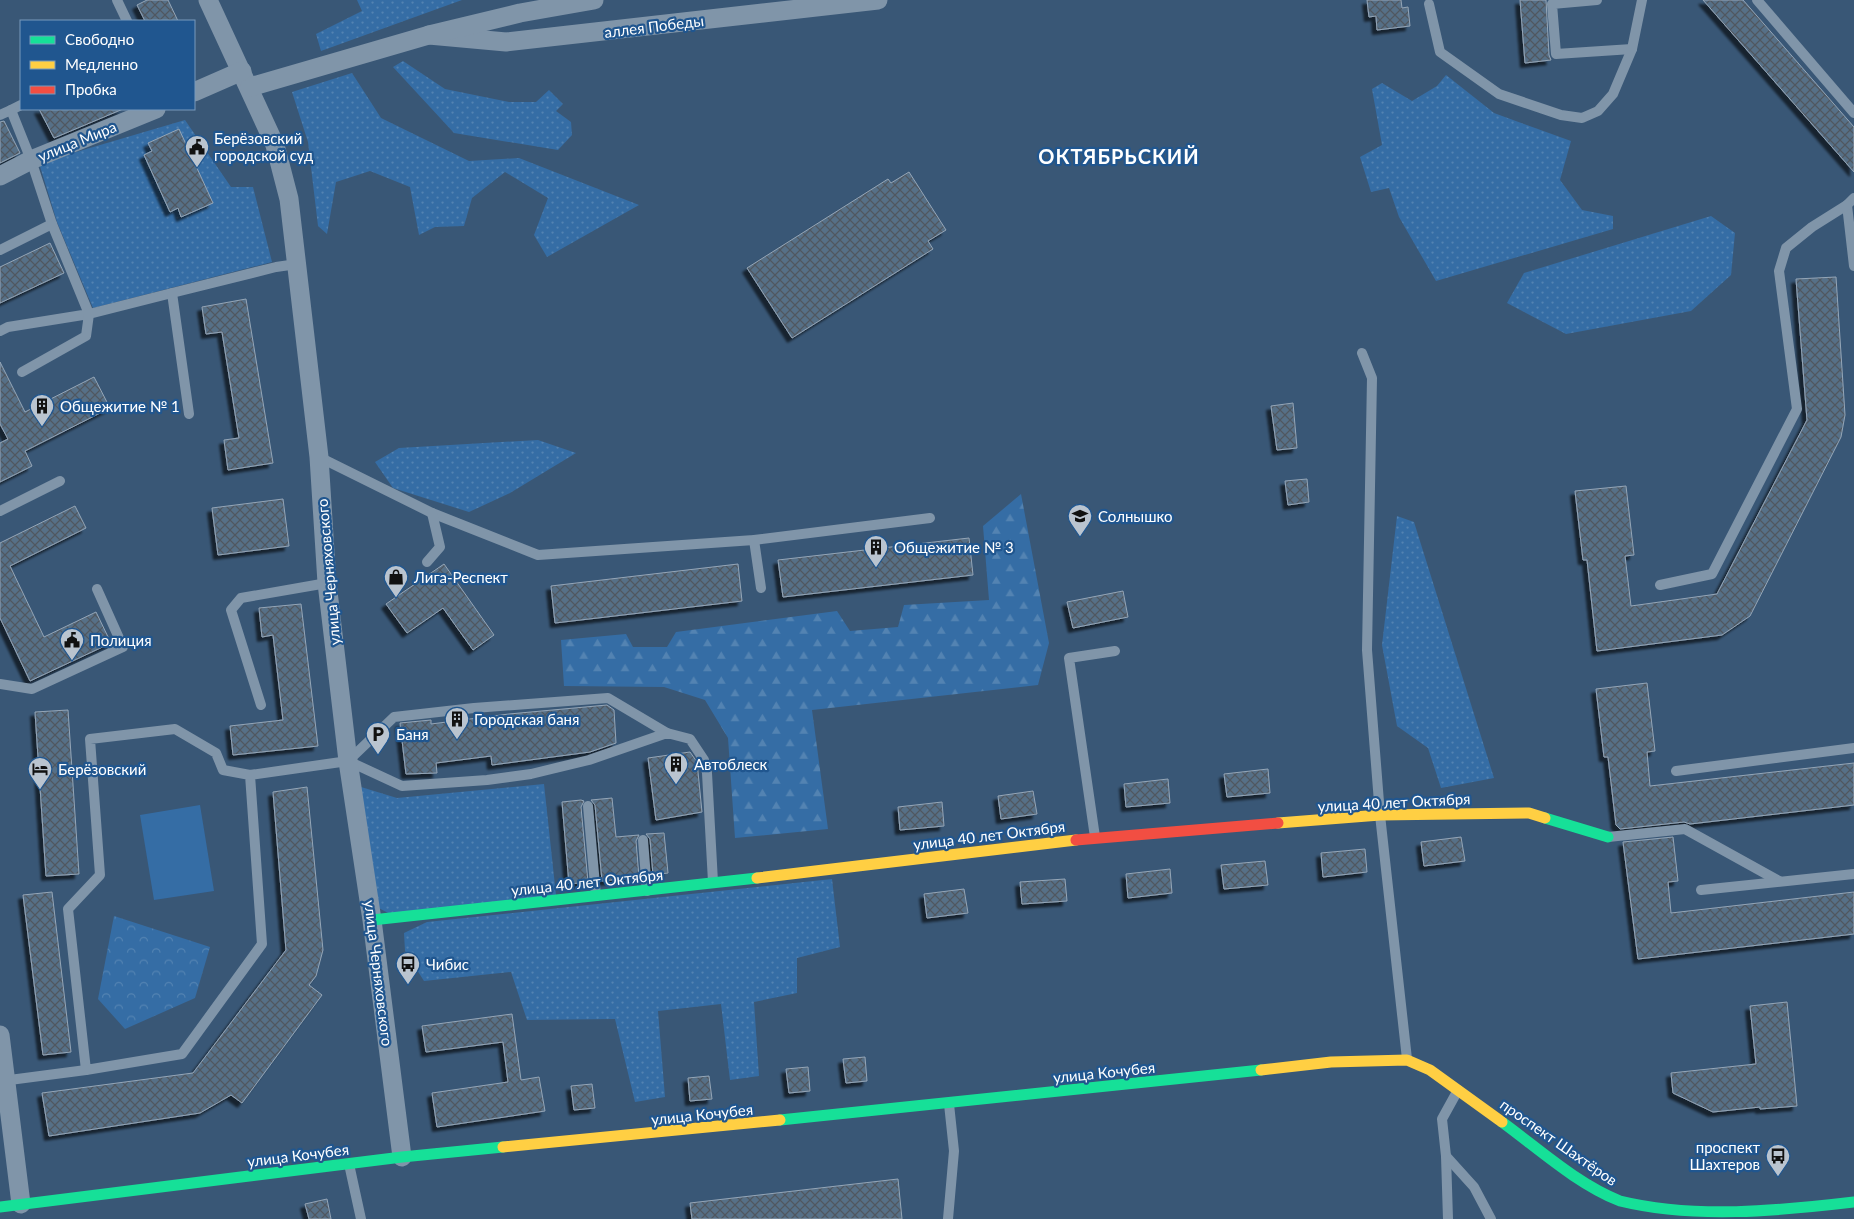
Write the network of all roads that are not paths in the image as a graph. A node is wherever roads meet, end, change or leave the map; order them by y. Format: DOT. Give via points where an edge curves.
graph roads {
  1 [pos="117,0"];
  2 [pos="208,0"];
  3 [pos="594,0"];
  4 [pos="878,0"];
  5 [pos="1596,0"];
  6 [pos="1642,0"];
  7 [pos="1757,0"];
  8 [pos="1429,4"];
  9 [pos="520,13"];
  10 [pos="127,20"];
  11 [pos="429,35"];
  12 [pos="555,38"];
  13 [pos="1632,50"];
  14 [pos="246,79"];
  15 [pos="195,92"];
  16 [pos="20,106"];
  17 [pos="11,110"];
  18 [pos="154,110"];
  19 [pos="1854,113"];
  20 [pos="0,116"];
  21 [pos="31,160"];
  22 [pos="0,176"];
  23 [pos="1850,202"];
  24 [pos="52,224"];
  25 [pos="0,250"];
  26 [pos="297,264"];
  27 [pos="1854,266"];
  28 [pos="172,293"];
  29 [pos="89,314"];
  30 [pos="0,331"];
  31 [pos="1362,353"];
  32 [pos="22,372"];
  33 [pos="189,414"];
  34 [pos="319,457"];
  35 [pos="60,481"];
  36 [pos="0,511"];
  37 [pos="432,513"];
  38 [pos="930,518"];
  39 [pos="754,540"];
  40 [pos="427,562"];
  41 [pos="327,582"];
  42 [pos="1660,585"];
  43 [pos="761,588"];
  44 [pos="97,589"];
  45 [pos="1115,651"];
  46 [pos="0,684"];
  47 [pos="261,705"];
  48 [pos="667,733"];
  49 [pos="1854,748"];
  50 [pos="348,761"];
  51 [pos="1676,771"];
  52 [pos="250,775"];
  53 [pos="588,806"];
  54 [pos="1380,815"];
  55 [pos="1608,837"];
  56 [pos="1095,838"];
  57 [pos="643,840"];
  58 [pos="1854,874"];
  59 [pos="1779,881"];
  60 [pos="713,883"];
  61 [pos="1700,890"];
  62 [pos="647,891"];
  63 [pos="596,896"];
  64 [pos="372,920"];
  65 [pos="0,1035"];
  66 [pos="1407,1060"];
  67 [pos="86,1070"];
  68 [pos="3,1081"];
  69 [pos="1459,1089"];
  70 [pos="949,1104"];
  71 [pos="1446,1156"];
  72 [pos="402,1157"];
  73 [pos="349,1164"];
  74 [pos="1854,1202"];
  75 [pos="21,1204"];
  76 [pos="0,1207"];
  77 [pos="361,1219"];
  78 [pos="948,1219"];
  79 [pos="1448,1219"];
  80 [pos="1491,1219"];
  1 -- 10 [label="lane"];
  2 -- 14 [label="street, улица Черняховского"];
  3 -- 9 [label="street"];
  4 -- 12 [label="street, аллея Победы"];
  5 -- 13 [label="lane" via="1552,4 1556,54"];
  6 -- 13 [label="lane"];
  7 -- 19 [label="lane"];
  8 -- 13 [label="lane" via="1440,52 1499,94 1561,115 1582,118 1598,111 1612,94"];
  9 -- 11 [label="street"];
  9 -- 12 [label="street"];
  11 -- 12 [label="street, аллея Победы" via="506,42"];
  11 -- 14 [label="street"];
  14 -- 15 [label="street"];
  14 -- 26 [label="street, улица Черняховского" via="275,145 289,199"];
  16 -- 17 [label="lane"];
  17 -- 20 [label="lane"];
  17 -- 21 [label="lane"];
  18 -- 21 [label="street, улица Мира"];
  21 -- 22 [label="street, улица Мира"];
  21 -- 24 [label="lane"];
  23 -- 27 [label="lane"];
  23 -- 42 [label="lane" via="1786,248 1779,271 1797,408 1712,574"];
  24 -- 25 [label="lane"];
  24 -- 29 [label="lane"];
  26 -- 28 [label="lane"];
  26 -- 34 [label="street, улица Черняховского"];
  28 -- 29 [label="lane"];
  28 -- 33 [label="lane"];
  29 -- 30 [label="lane"];
  29 -- 32 [label="lane" via="86,336"];
  31 -- 54 [label="lane" via="1372,378 1367,650"];
  34 -- 37 [label="lane"];
  34 -- 41 [label="street, улица Черняховского"];
  35 -- 36 [label="lane"];
  37 -- 39 [label="lane" via="538,555"];
  37 -- 40 [label="lane" via="440,547"];
  38 -- 39 [label="lane"];
  39 -- 43 [label="lane"];
  41 -- 47 [label="lane" via="241,598 231,610"];
  41 -- 50 [label="street, улица Черняховского"];
  44 -- 46 [label="lane" via="123,647 32,689"];
  45 -- 56 [label="lane" via="1069,658"];
  48 -- 50 [label="lane" via="589,760 531,774 486,780 402,786"];
  48 -- 50 [label="lane" via="608,698 474,708 394,717"];
  48 -- 60 [label="lane" via="690,739 704,760"];
  49 -- 51 [label="lane"];
  50 -- 52 [label="lane"];
  50 -- 64 [label="street, улица Черняховского"];
  52 -- 67 [label="lane" via="262,944 182,1054"];
  52 -- 67 [label="lane" via="223,770 216,753 175,728 90,739 100,875 68,909"];
  53 -- 63 [label="lane"];
  54 -- 55 [label="street, улица 40 лет Октября" via="1529,813"];
  54 -- 56 [label="street, улица 40 лет Октября"];
  54 -- 66 [label="lane"];
  55 -- 59 [label="lane" via="1685,829"];
  56 -- 60 [label="street, улица 40 лет Октября"];
  57 -- 62 [label="lane"];
  58 -- 59 [label="lane"];
  59 -- 61 [label="lane"];
  60 -- 62 [label="street, улица 40 лет Октября"];
  62 -- 63 [label="street, улица 40 лет Октября"];
  63 -- 64 [label="street, улица 40 лет Октября"];
  64 -- 72 [label="street, улица Черняховского"];
  65 -- 68 [label="street"];
  66 -- 69 [label="street, проспект Шахтёров"];
  66 -- 70 [label="street, улица Кочубея" via="1331,1062"];
  67 -- 68 [label="lane"];
  68 -- 75 [label="street"];
  69 -- 71 [label="lane" via="1442,1119"];
  69 -- 74 [label="street, проспект Шахтёров" via="1583,1181 1619,1201 1654,1211 1717,1218"];
  70 -- 72 [label="street, улица Кочубея"];
  70 -- 78 [label="lane" via="954,1151"];
  71 -- 79 [label="lane"];
  71 -- 80 [label="lane" via="1474,1187"];
  72 -- 73 [label="street, улица Кочубея"];
  73 -- 75 [label="street, улица Кочубея"];
  73 -- 77 [label="lane"];
  75 -- 76 [label="street, улица Кочубея"];
}
